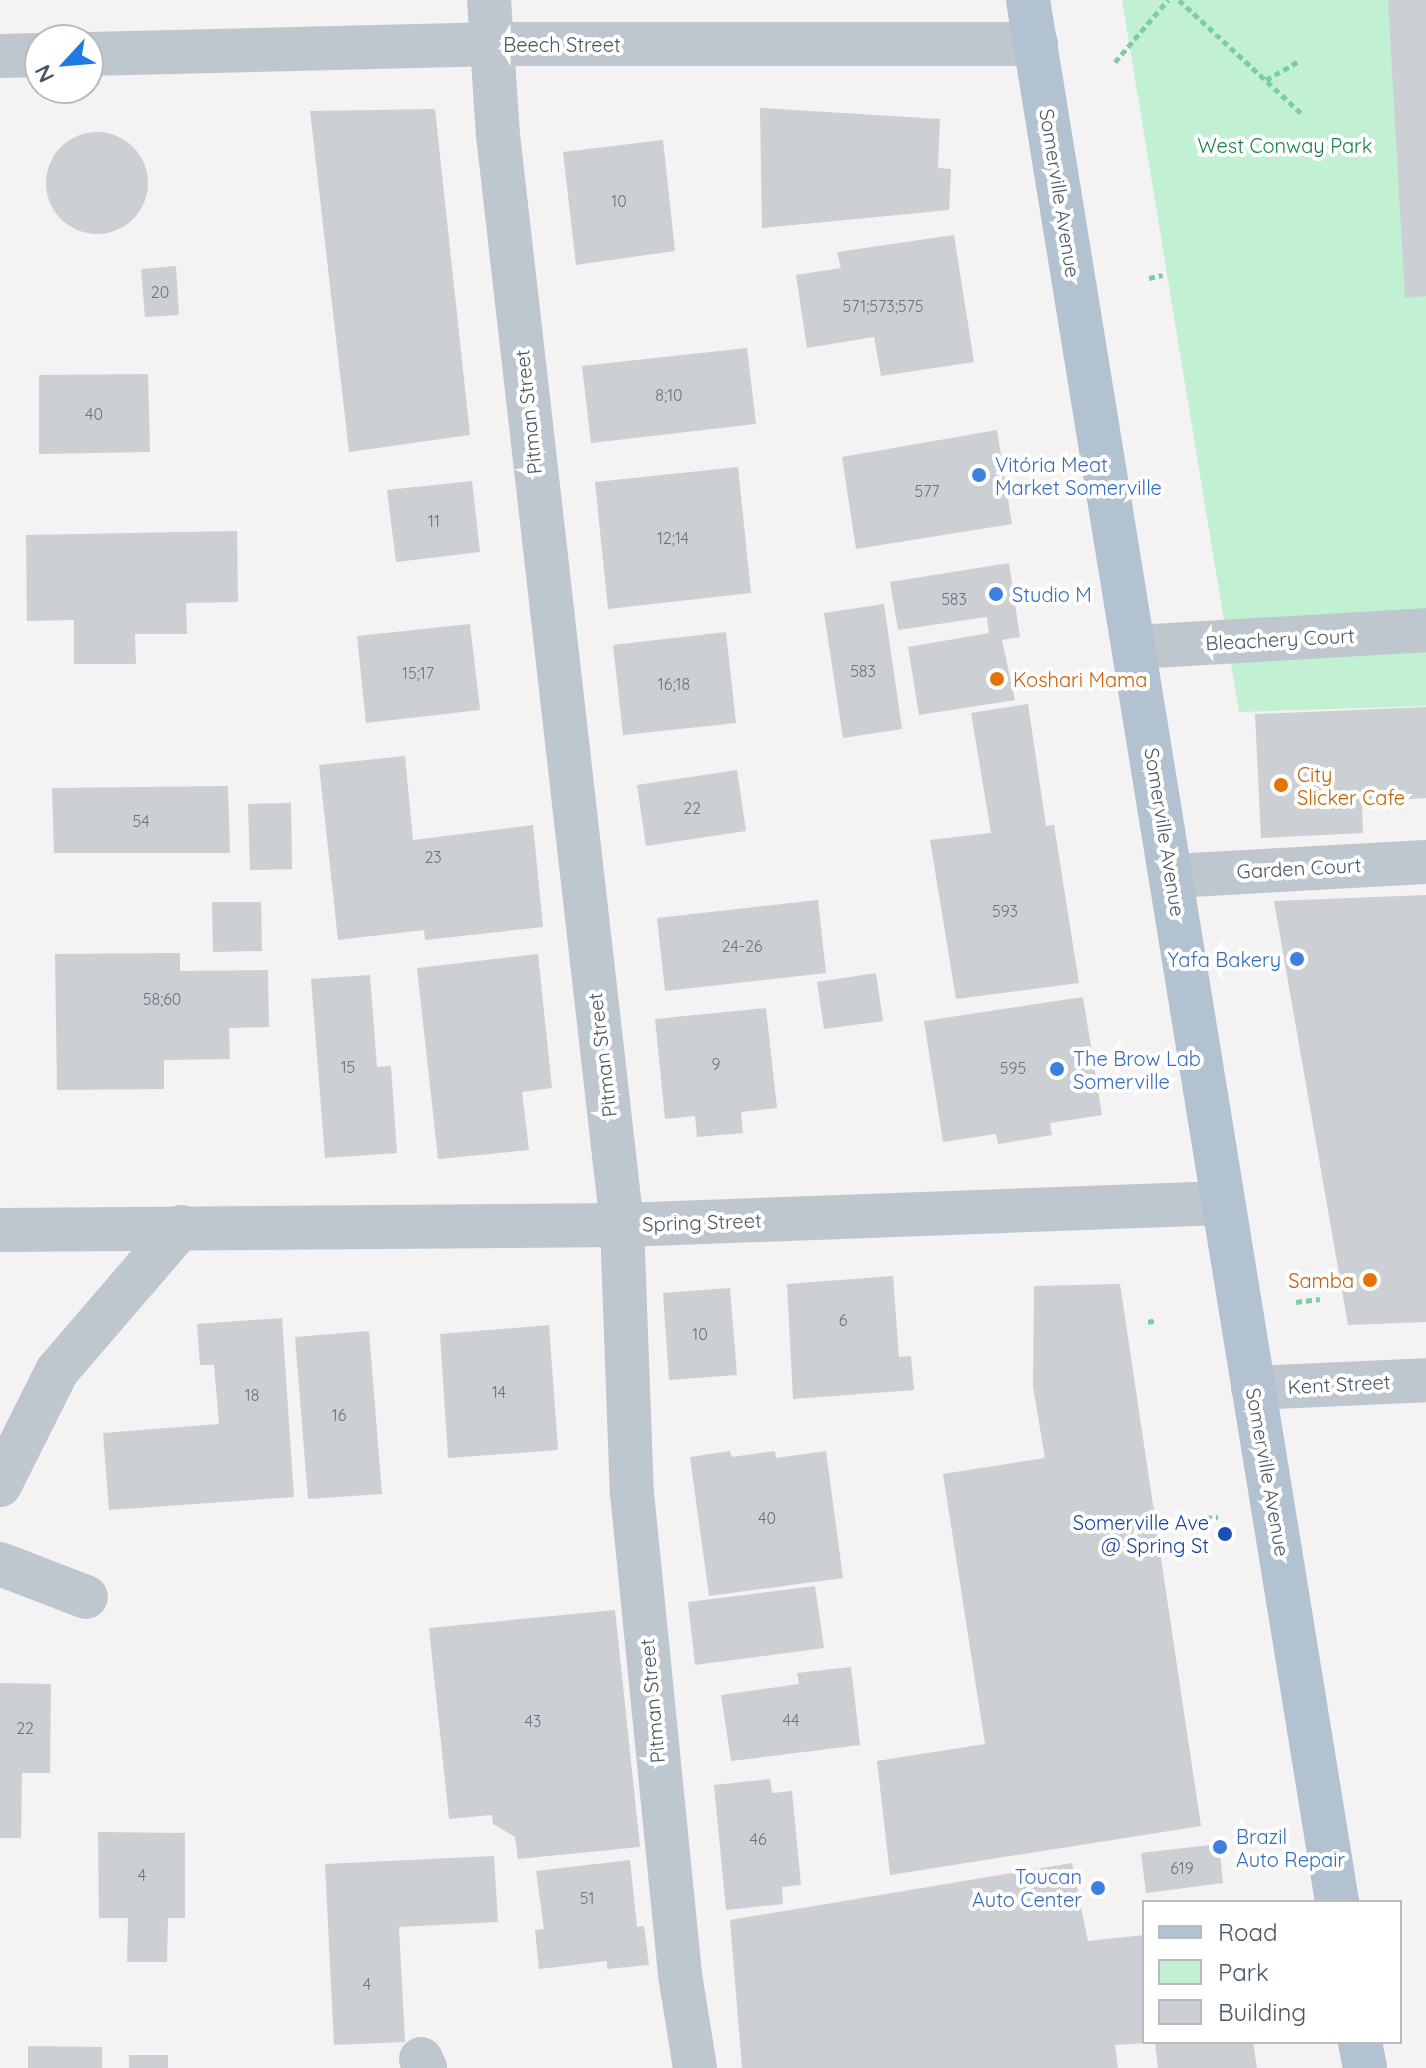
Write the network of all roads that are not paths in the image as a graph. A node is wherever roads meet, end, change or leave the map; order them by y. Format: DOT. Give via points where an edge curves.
graph roads {
  1 [pos="489,0"];
  2 [pos="1028,0"];
  3 [pos="488,44"];
  4 [pos="1036,44"];
  5 [pos="104,54"];
  6 [pos="24,55"];
  7 [pos="0,56"];
  8 [pos="1426,630"];
  9 [pos="1135,647"];
  10 [pos="1426,862"];
  11 [pos="1173,876"];
  12 [pos="1223,1203"];
  13 [pos="622,1225"];
  14 [pos="181,1227"];
  15 [pos="0,1230"];
  16 [pos="1426,1380"];
  17 [pos="1253,1388"];
  18 [pos="0,1485"];
  19 [pos="0,1564"];
  20 [pos="86,1597"];
  21 [pos="1337,1900"];
  22 [pos="1360,2044"];
  23 [pos="695,2068"];
  24 [pos="1365,2068"];
  1 -- 3 [label="street, Pitman Street"];
  2 -- 4 [label="main road, Somerville Avenue"];
  3 -- 4 [label="street, Beech Street"];
  3 -- 5 [label="street, Beech Street"];
  3 -- 13 [label="street, Pitman Street"];
  4 -- 9 [label="main road, Somerville Avenue"];
  6 -- 7 [label="street"];
  8 -- 9 [label="street, Bleachery Court"];
  9 -- 11 [label="main road, Somerville Avenue"];
  10 -- 11 [label="street, Garden Court"];
  11 -- 12 [label="main road, Somerville Avenue"];
  12 -- 13 [label="street, Spring Street"];
  12 -- 17 [label="main road, Somerville Avenue"];
  13 -- 14 [label="street, Spring Street"];
  13 -- 23 [label="street, Pitman Street" via="632,1493 680,1975"];
  14 -- 15 [label="street, Spring Street"];
  14 -- 18 [label="street" via="57,1371"];
  16 -- 17 [label="street, Kent Street"];
  17 -- 21 [label="main road, Somerville Avenue"];
  19 -- 20 [label="street"];
  22 -- 24 [label="main road"];
}
